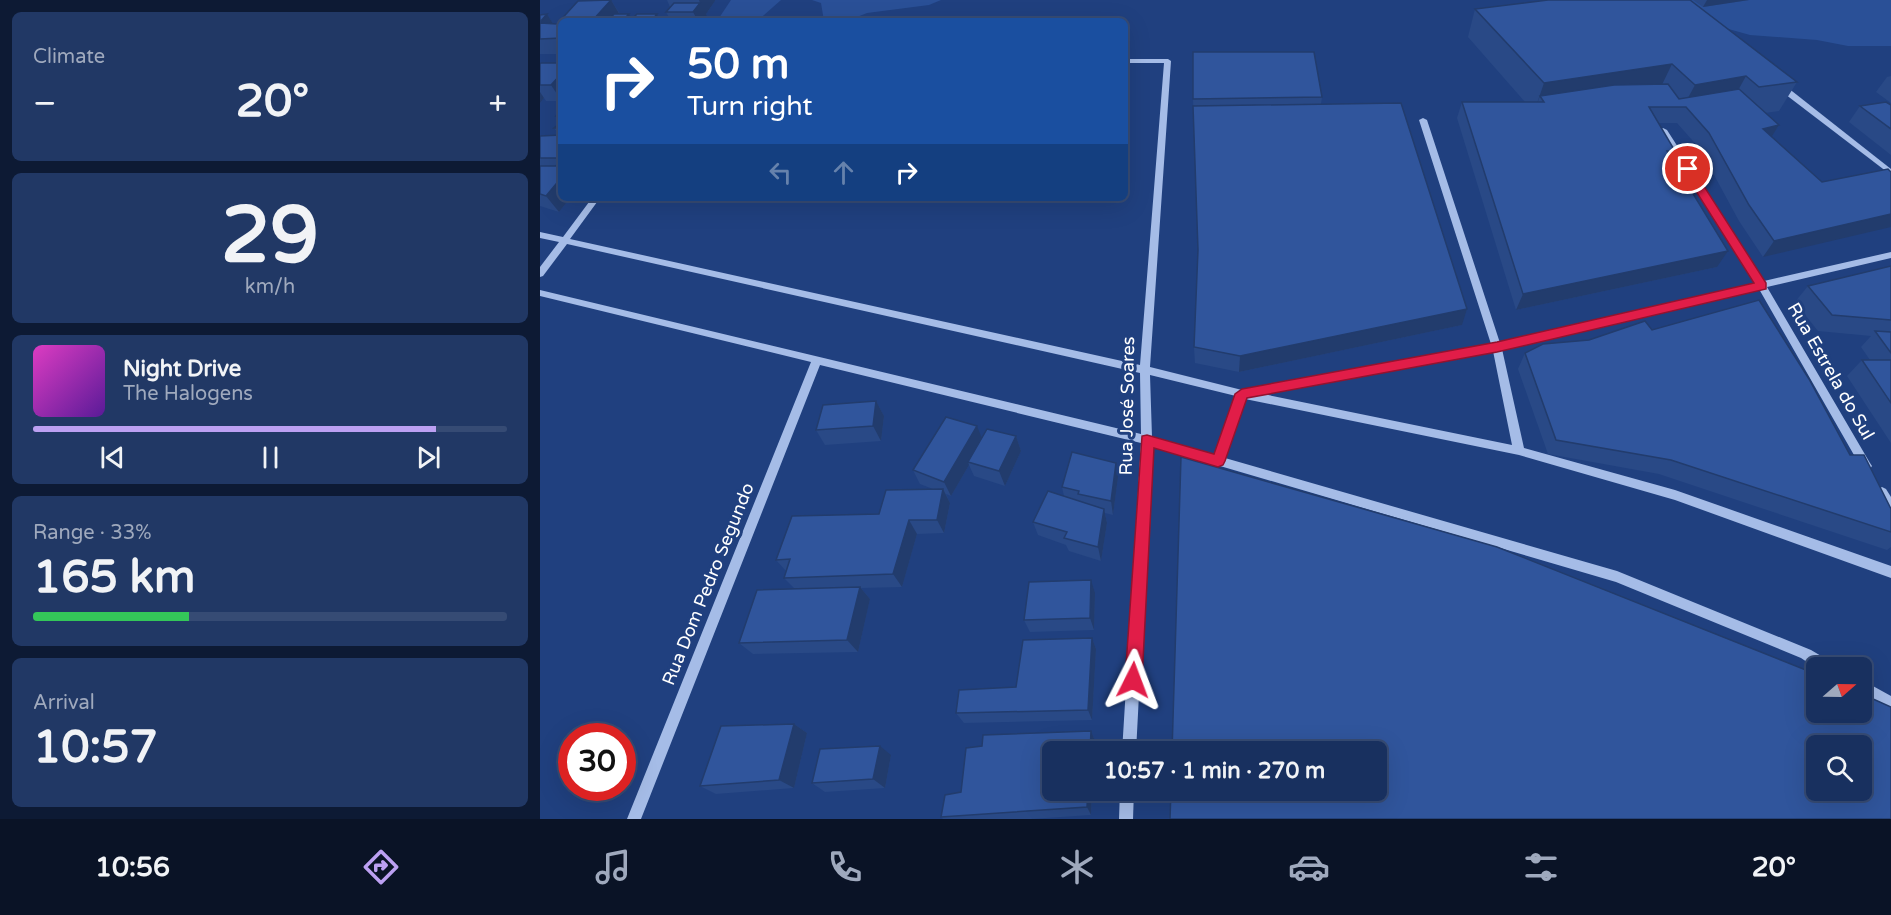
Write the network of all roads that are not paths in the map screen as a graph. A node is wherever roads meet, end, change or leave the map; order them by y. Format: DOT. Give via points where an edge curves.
graph roads {
  1 [pos="1128,61"];
  2 [pos="1771,79"];
  3 [pos="1423,120"];
  4 [pos="1663,130"];
  5 [pos="1891,173"];
  6 [pos="594,201"];
  7 [pos="540,235"];
  8 [pos="565,241"];
  9 [pos="1891,255"];
  10 [pos="540,274"];
  11 [pos="1762,286"];
  12 [pos="540,293"];
  13 [pos="1497,347"];
  14 [pos="816,362"];
  15 [pos="1144,370"];
  16 [pos="1242,394"];
  17 [pos="1147,440"];
  18 [pos="1519,451"];
  19 [pos="1218,461"];
  20 [pos="1891,508"];
  21 [pos="1891,572"];
  22 [pos="1811,657"];
  23 [pos="1872,693"];
  24 [pos="1891,704"];
  25 [pos="1130,741"];
  26 [pos="1127,801"];
  27 [pos="634,819"];
  28 [pos="1126,819"];
  1 -- 15 [label="street, Rua José Soares" via="1168,61"];
  2 -- 5 [label="street"];
  3 -- 13 [label="street"];
  4 -- 11 [label="street, Rua Estrela do Sul"];
  6 -- 8 [label="street"];
  7 -- 8 [label="street"];
  8 -- 10 [label="street"];
  8 -- 15 [label="street"];
  9 -- 11 [label="street"];
  11 -- 13 [label="street"];
  11 -- 20 [label="street, Rua Estrela do Sul"];
  12 -- 14 [label="street"];
  13 -- 16 [label="street"];
  13 -- 18 [label="street"];
  14 -- 17 [label="street"];
  14 -- 27 [label="street, Rua Dom Pedro Segundo"];
  15 -- 16 [label="street"];
  15 -- 17 [label="street, Rua José Soares"];
  16 -- 18 [label="street"];
  16 -- 19 [label="street"];
  17 -- 19 [label="street"];
  17 -- 25 [label="street, Rua José Soares"];
  18 -- 21 [label="street" via="1675,495"];
  19 -- 22 [label="street" via="1617,577"];
  23 -- 24 [label="street"];
  26 -- 28 [label="street"];
}
